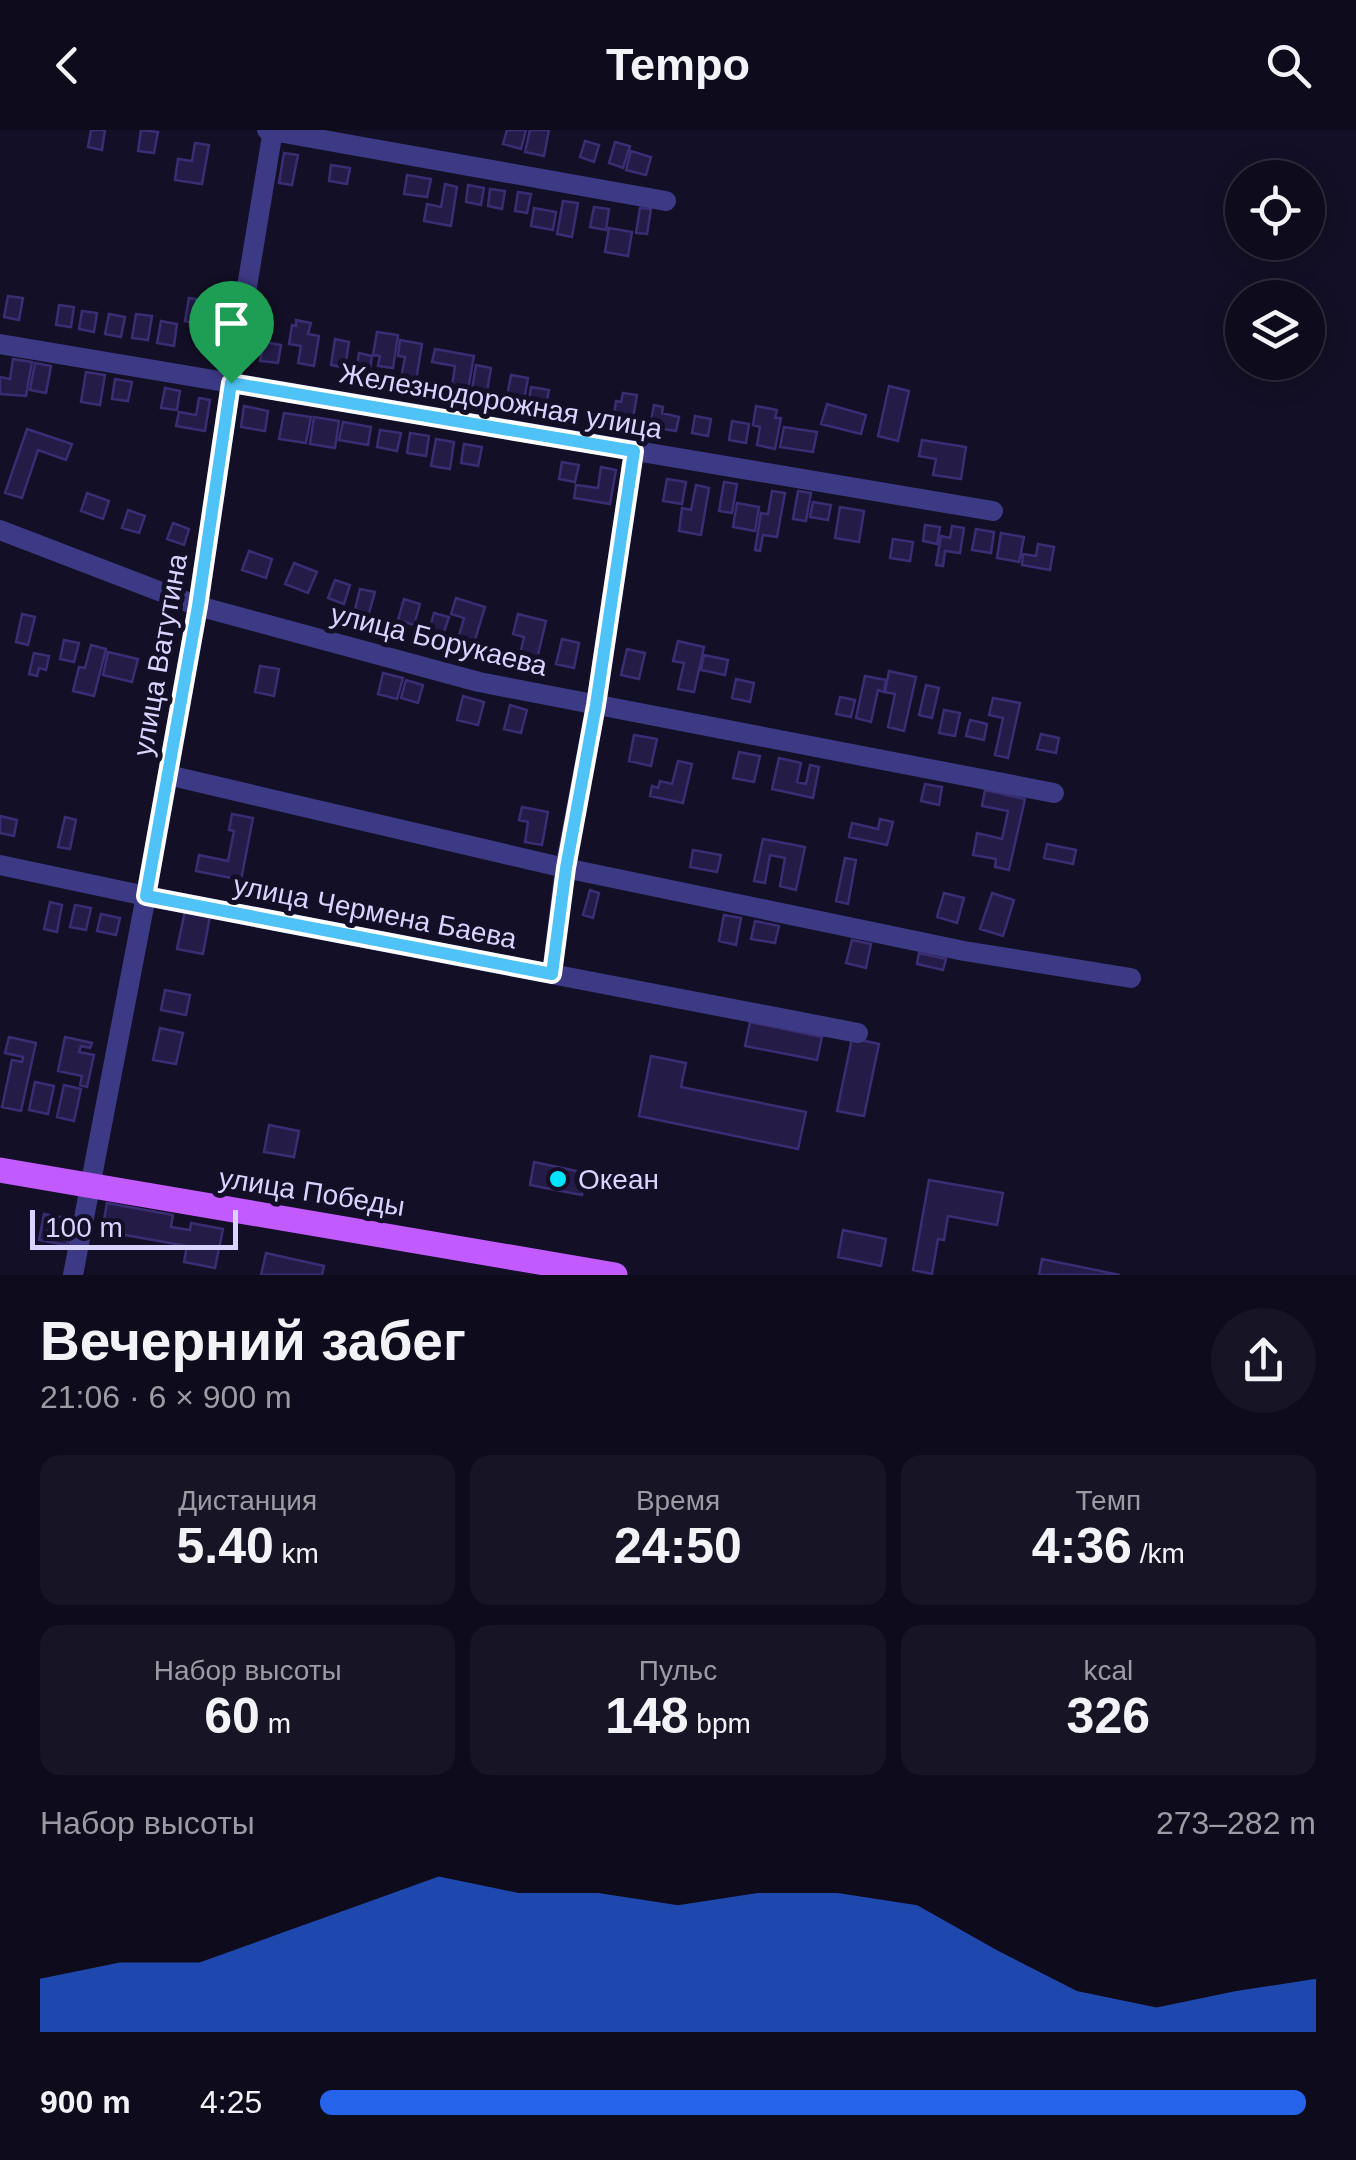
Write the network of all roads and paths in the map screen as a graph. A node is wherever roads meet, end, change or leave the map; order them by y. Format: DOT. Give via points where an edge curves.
graph roads {
  1 [pos="271,130"];
  2 [pos="666,202"];
  3 [pos="0,344"];
  4 [pos="231,383"];
  5 [pos="634,451"];
  6 [pos="993,511"];
  7 [pos="0,530"];
  8 [pos="198,606"];
  9 [pos="596,705"];
  10 [pos="168,775"];
  11 [pos="1054,793"];
  12 [pos="0,865"];
  13 [pos="566,868"];
  14 [pos="146,896"];
  15 [pos="552,974"];
  16 [pos="1131,978"];
  17 [pos="858,1033"];
  18 [pos="0,1170"];
  19 [pos="90,1187"];
  20 [pos="73,1275"];
  21 [pos="615,1275"];
  1 -- 2 [label="street"];
  1 -- 4 [label="street, улица Ватутина"];
  3 -- 4 [label="street, Железнодорожная улица"];
  4 -- 5 [label="street, Железнодорожная улица"];
  4 -- 8 [label="street, улица Ватутина"];
  5 -- 6 [label="street, Железнодорожная улица"];
  5 -- 9 [label="street"];
  7 -- 8 [label="street, улица Борукаева"];
  8 -- 9 [label="street, улица Борукаева" via="480,682"];
  8 -- 10 [label="street, улица Ватутина"];
  9 -- 11 [label="street, улица Борукаева"];
  9 -- 13 [label="street"];
  10 -- 13 [label="street"];
  10 -- 14 [label="street, улица Ватутина"];
  12 -- 14 [label="street, улица Чермена Баева"];
  13 -- 15 [label="street"];
  13 -- 16 [label="street" via="964,951"];
  14 -- 15 [label="street, улица Чермена Баева"];
  14 -- 19 [label="street, улица Ватутина"];
  15 -- 17 [label="street, улица Чермена Баева"];
  18 -- 19 [label="main road, улица Победы"];
  19 -- 20 [label="street, улица Ватутина"];
  19 -- 21 [label="main road, улица Победы"];
}
